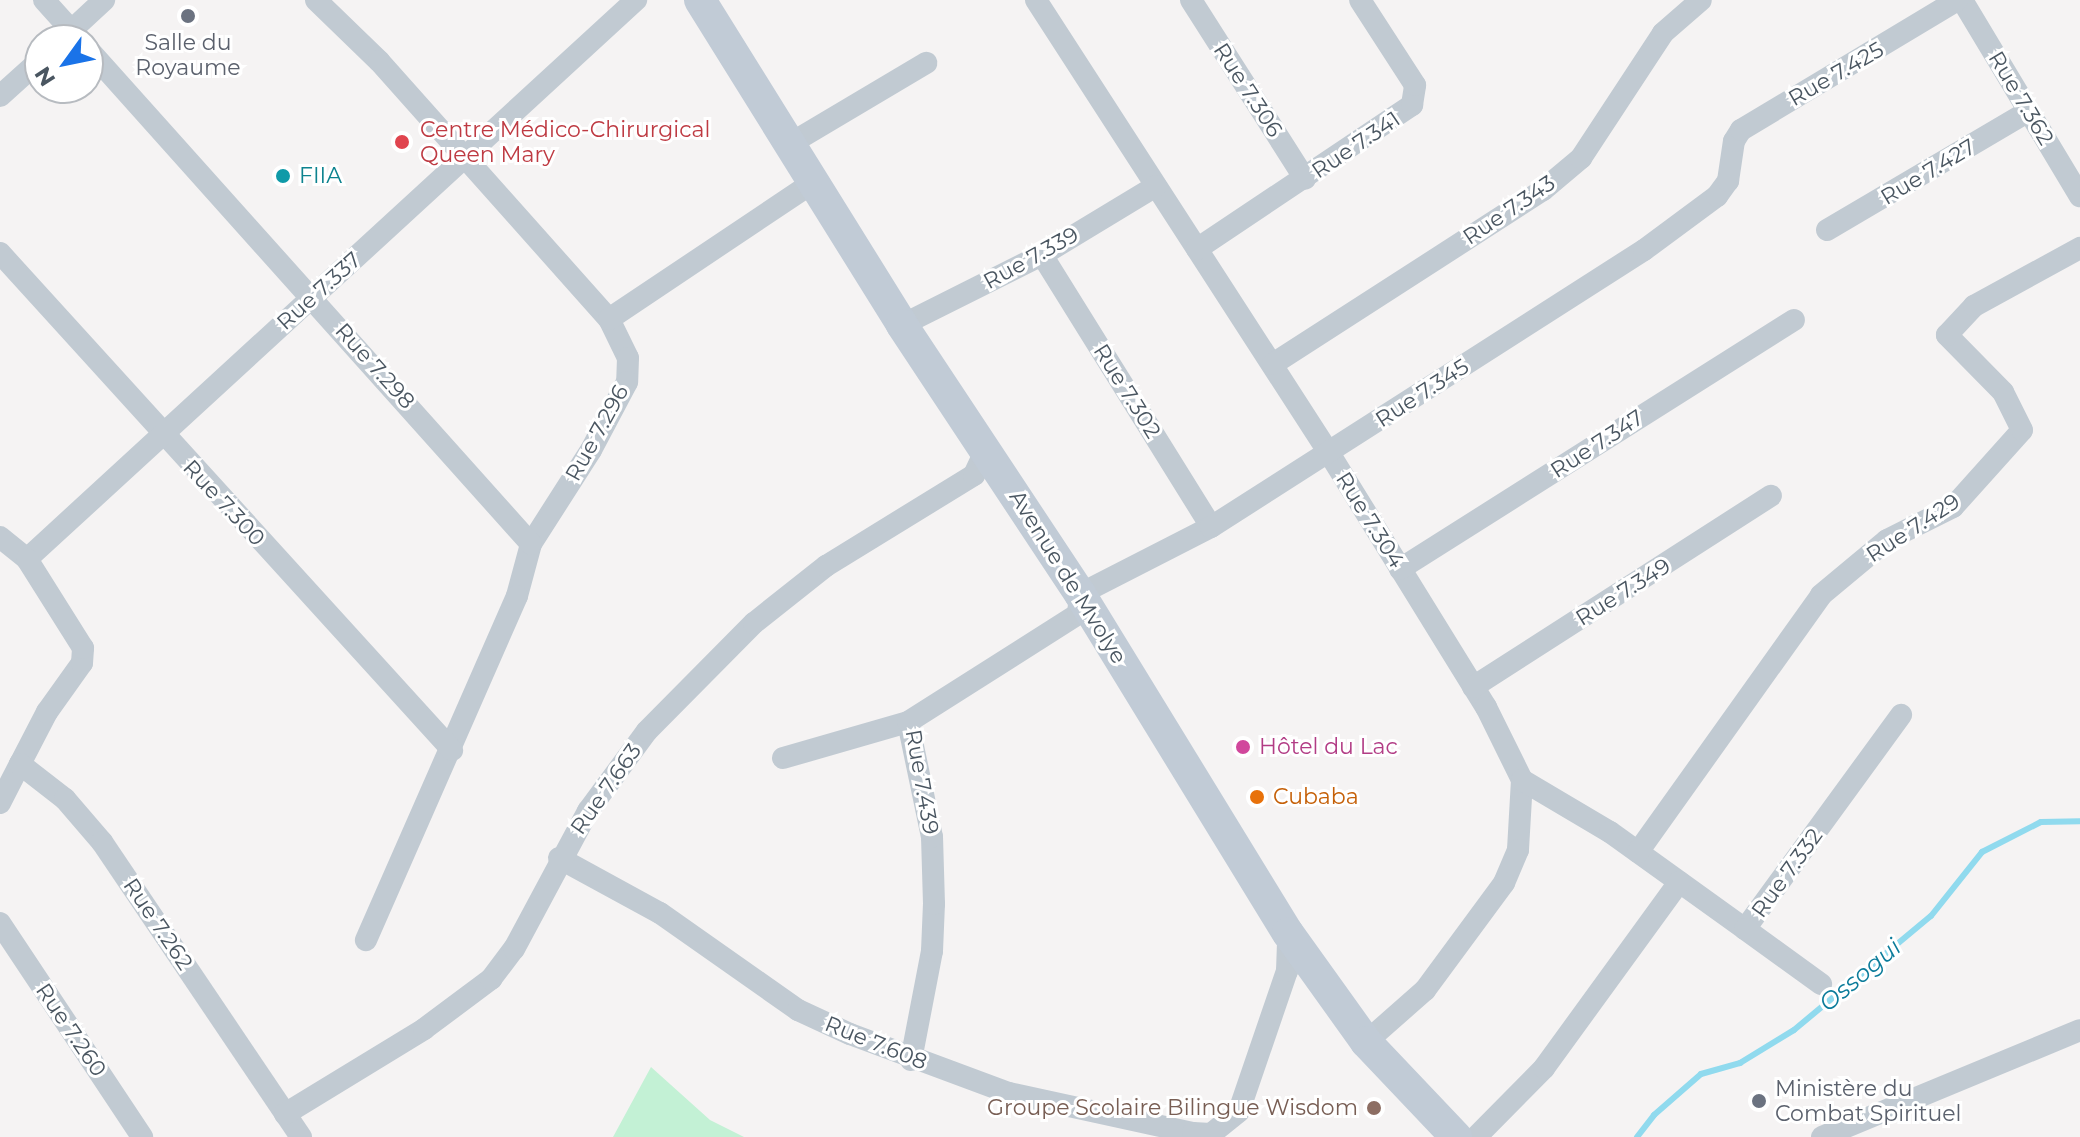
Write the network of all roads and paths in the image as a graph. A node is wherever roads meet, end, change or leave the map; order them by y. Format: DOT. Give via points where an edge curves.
graph roads {
  1 [pos="44,0"];
  2 [pos="104,0"];
  3 [pos="316,0"];
  4 [pos="636,0"];
  5 [pos="700,0"];
  6 [pos="1036,0"];
  7 [pos="1191,0"];
  8 [pos="1360,0"];
  9 [pos="1960,0"];
  10 [pos="1698,2"];
  11 [pos="62,24"];
  12 [pos="83,24"];
  13 [pos="926,63"];
  14 [pos="104,67"];
  15 [pos="24,74"];
  16 [pos="0,96"];
  17 [pos="2029,111"];
  18 [pos="788,145"];
  19 [pos="463,159"];
  20 [pos="1733,159"];
  21 [pos="1305,179"];
  22 [pos="812,183"];
  23 [pos="1156,186"];
  24 [pos="2080,196"];
  25 [pos="1827,230"];
  26 [pos="2080,248"];
  27 [pos="1197,249"];
  28 [pos="0,253"];
  29 [pos="1042,255"];
  30 [pos="313,296"];
  31 [pos="609,319"];
  32 [pos="1794,320"];
  33 [pos="902,325"];
  34 [pos="1273,364"];
  35 [pos="161,435"];
  36 [pos="986,449"];
  37 [pos="1329,453"];
  38 [pos="1771,496"];
  39 [pos="1211,527"];
  40 [pos="0,537"];
  41 [pos="531,544"];
  42 [pos="27,559"];
  43 [pos="1400,569"];
  44 [pos="1080,594"];
  45 [pos="1473,687"];
  46 [pos="1901,715"];
  47 [pos="908,722"];
  48 [pos="452,750"];
  49 [pos="783,758"];
  50 [pos="20,764"];
  51 [pos="1522,780"];
  52 [pos="0,803"];
  53 [pos="1638,852"];
  54 [pos="559,858"];
  55 [pos="1679,882"];
  56 [pos="0,923"];
  57 [pos="1745,929"];
  58 [pos="1288,933"];
  59 [pos="366,940"];
  60 [pos="1821,984"];
  61 [pos="2080,1030"];
  62 [pos="1366,1042"];
  63 [pos="911,1060"];
  64 [pos="285,1114"];
  65 [pos="1846,1132"];
  66 [pos="142,1137"];
  67 [pos="301,1137"];
  68 [pos="1456,1137"];
  69 [pos="1476,1137"];
  70 [pos="1822,1137"];
  1 -- 11 [label="street"];
  2 -- 12 [label="street"];
  3 -- 19 [label="street, Rue 7.296" via="379,61"];
  4 -- 19 [label="street, Rue 7.337"];
  5 -- 18 [label="main road, Avenue de Mvolye"];
  6 -- 23 [label="street, Rue 7.304"];
  7 -- 21 [label="street, Rue 7.306"];
  8 -- 21 [label="street, Rue 7.341" via="1415,85 1412,105"];
  9 -- 17 [label="street, Rue 7.362"];
  9 -- 20 [label="street, Rue 7.425" via="1741,130"];
  10 -- 34 [label="street, Rue 7.343" via="1663,33 1581,158 1543,190"];
  13 -- 18 [label="street"];
  14 -- 30 [label="street, Rue 7.298"];
  15 -- 16 [label="street"];
  17 -- 24 [label="street, Rue 7.362"];
  17 -- 25 [label="street, Rue 7.427"];
  18 -- 22 [label="main road, Avenue de Mvolye"];
  19 -- 30 [label="street, Rue 7.337"];
  19 -- 31 [label="street, Rue 7.296"];
  20 -- 37 [label="street, Rue 7.345" via="1728,181 1717,196 1644,250"];
  21 -- 27 [label="street, Rue 7.341"];
  22 -- 31 [label="street"];
  22 -- 33 [label="main road, Avenue de Mvolye"];
  23 -- 27 [label="street, Rue 7.304"];
  23 -- 29 [label="street, Rue 7.339"];
  26 -- 53 [label="street, Rue 7.429" via="1974,306 1947,335 2003,392 2022,430 1953,507 1887,540 1821,595"];
  27 -- 34 [label="street, Rue 7.304"];
  28 -- 35 [label="street, Rue 7.300"];
  29 -- 33 [label="street, Rue 7.339"];
  29 -- 39 [label="street, Rue 7.302"];
  30 -- 35 [label="street, Rue 7.337"];
  30 -- 41 [label="street, Rue 7.298"];
  31 -- 41 [label="street, Rue 7.296" via="628,358 627,382"];
  32 -- 43 [label="street, Rue 7.347"];
  33 -- 36 [label="main road, Avenue de Mvolye"];
  34 -- 37 [label="street, Rue 7.304"];
  35 -- 42 [label="street, Rue 7.337"];
  35 -- 48 [label="street, Rue 7.300"];
  36 -- 44 [label="main road, Avenue de Mvolye"];
  36 -- 54 [label="street, Rue 7.663" via="974,475 826,566 754,623 618,764"];
  37 -- 39 [label="street, Rue 7.345"];
  37 -- 43 [label="street, Rue 7.304"];
  38 -- 45 [label="street, Rue 7.349"];
  39 -- 44 [label="street, Rue 7.345"];
  40 -- 42 [label="street"];
  41 -- 48 [label="street, Rue 7.296" via="517,596"];
  42 -- 50 [label="street" via="83,648 82,663 47,712"];
  43 -- 45 [label="street, Rue 7.304"];
  44 -- 47 [label="street, Rue 7.439" via="1078,614"];
  44 -- 58 [label="main road, Avenue de Mvolye"];
  45 -- 51 [label="street, Rue 7.304"];
  46 -- 57 [label="street, Rue 7.332"];
  47 -- 49 [label="street"];
  47 -- 63 [label="street, Rue 7.439" via="932,837 934,904 932,951"];
  48 -- 59 [label="street, Rue 7.296"];
  50 -- 52 [label="street"];
  50 -- 64 [label="street, Rue 7.262" via="65,799 102,842"];
  51 -- 53 [label="street, Rue 7.332"];
  51 -- 62 [label="street" via="1518,850 1504,883 1425,990"];
  53 -- 55 [label="street, Rue 7.332"];
  54 -- 63 [label="street, Rue 7.608" via="660,913 798,1010"];
  54 -- 64 [label="street, Rue 7.663" via="514,949 491,979 424,1029"];
  55 -- 57 [label="street, Rue 7.332"];
  55 -- 69 [label="street" via="1544,1068"];
  56 -- 66 [label="street, Rue 7.260"];
  57 -- 60 [label="street"];
  58 -- 62 [label="main road, Avenue de Mvolye"];
  58 -- 63 [label="street, Rue 7.608" via="1287,971 1239,1111 1211,1134 1085,1113"];
  61 -- 65 [label="street"];
  62 -- 68 [label="main road, Avenue de Mvolye"];
  64 -- 67 [label="street, Rue 7.262"];
  65 -- 70 [label="street"];
}
